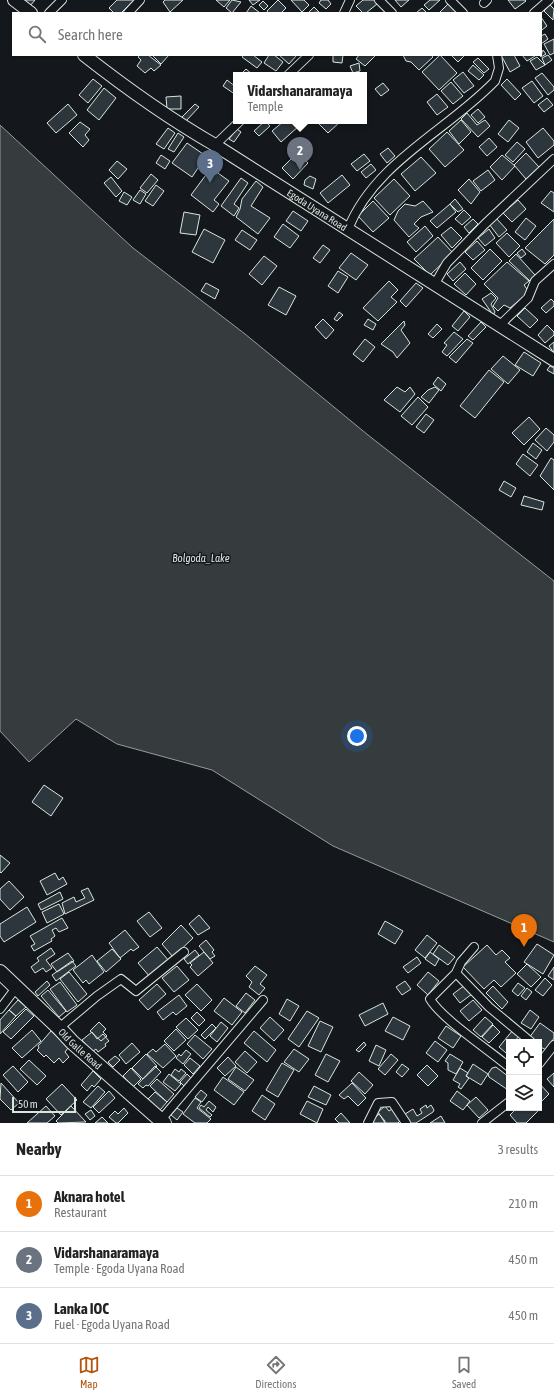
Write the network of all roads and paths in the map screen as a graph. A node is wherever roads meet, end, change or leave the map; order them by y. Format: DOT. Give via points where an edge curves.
graph roads {
  1 [pos="14,0"];
  2 [pos="62,0"];
  3 [pos="140,0"];
  4 [pos="350,0"];
  5 [pos="379,0"];
  6 [pos="450,0"];
  7 [pos="549,0"];
  8 [pos="30,12"];
  9 [pos="50,12"];
  10 [pos="129,12"];
  11 [pos="344,12"];
  12 [pos="391,12"];
  13 [pos="462,12"];
  14 [pos="535,12"];
  15 [pos="86,56"];
  16 [pos="308,56"];
  17 [pos="497,56"];
  18 [pos="291,72"];
  19 [pos="237,124"];
  20 [pos="215,145"];
  21 [pos="554,159"];
  22 [pos="348,229"];
  23 [pos="554,264"];
  24 [pos="434,285"];
  25 [pos="498,326"];
  26 [pos="554,360"];
  27 [pos="474,947"];
  28 [pos="184,952"];
  29 [pos="0,972"];
  30 [pos="456,973"];
  31 [pos="16,988"];
  32 [pos="263,1000"];
  33 [pos="0,1009"];
  34 [pos="59,1028"];
  35 [pos="527,1039"];
  36 [pos="554,1045"];
  37 [pos="542,1052"];
  38 [pos="506,1065"];
  39 [pos="506,1104"];
  40 [pos="161,1122"];
  41 [pos="485,1122"];
  42 [pos="368,1123"];
  43 [pos="406,1123"];
  1 -- 8 [label="main road"];
  2 -- 9 [label="street"];
  3 -- 10 [label="street"];
  4 -- 11 [label="street"];
  5 -- 12 [label="street"];
  6 -- 13 [label="street"];
  7 -- 14 [label="street"];
  15 -- 20 [label="main road, Egoda Uyana Road" via="171,120"];
  16 -- 18 [label="street"];
  17 -- 22 [label="street" via="499,68 495,81 380,178 362,201"];
  19 -- 20 [label="street"];
  20 -- 22 [label="main road, Egoda Uyana Road"];
  21 -- 24 [label="street" via="446,263"];
  22 -- 24 [label="main road, Egoda Uyana Road"];
  23 -- 25 [label="street" via="535,281 528,298"];
  24 -- 25 [label="main road, Egoda Uyana Road"];
  25 -- 26 [label="main road, Egoda Uyana Road"];
  27 -- 30 [label="street" via="461,962"];
  28 -- 34 [label="street" via="136,991 121,979 96,996"];
  29 -- 31 [label="highway, Old Galle Road"];
  30 -- 35 [label="street" via="489,1007"];
  30 -- 38 [label="street" via="430,999 433,1005"];
  31 -- 33 [label="street"];
  31 -- 34 [label="highway, Old Galle Road"];
  32 -- 40 [label="street"];
  34 -- 40 [label="highway, Old Galle Road"];
  36 -- 37 [label="street"];
  39 -- 41 [label="street"];
  42 -- 43 [label="street" via="378,1103 392,1102"];
}
